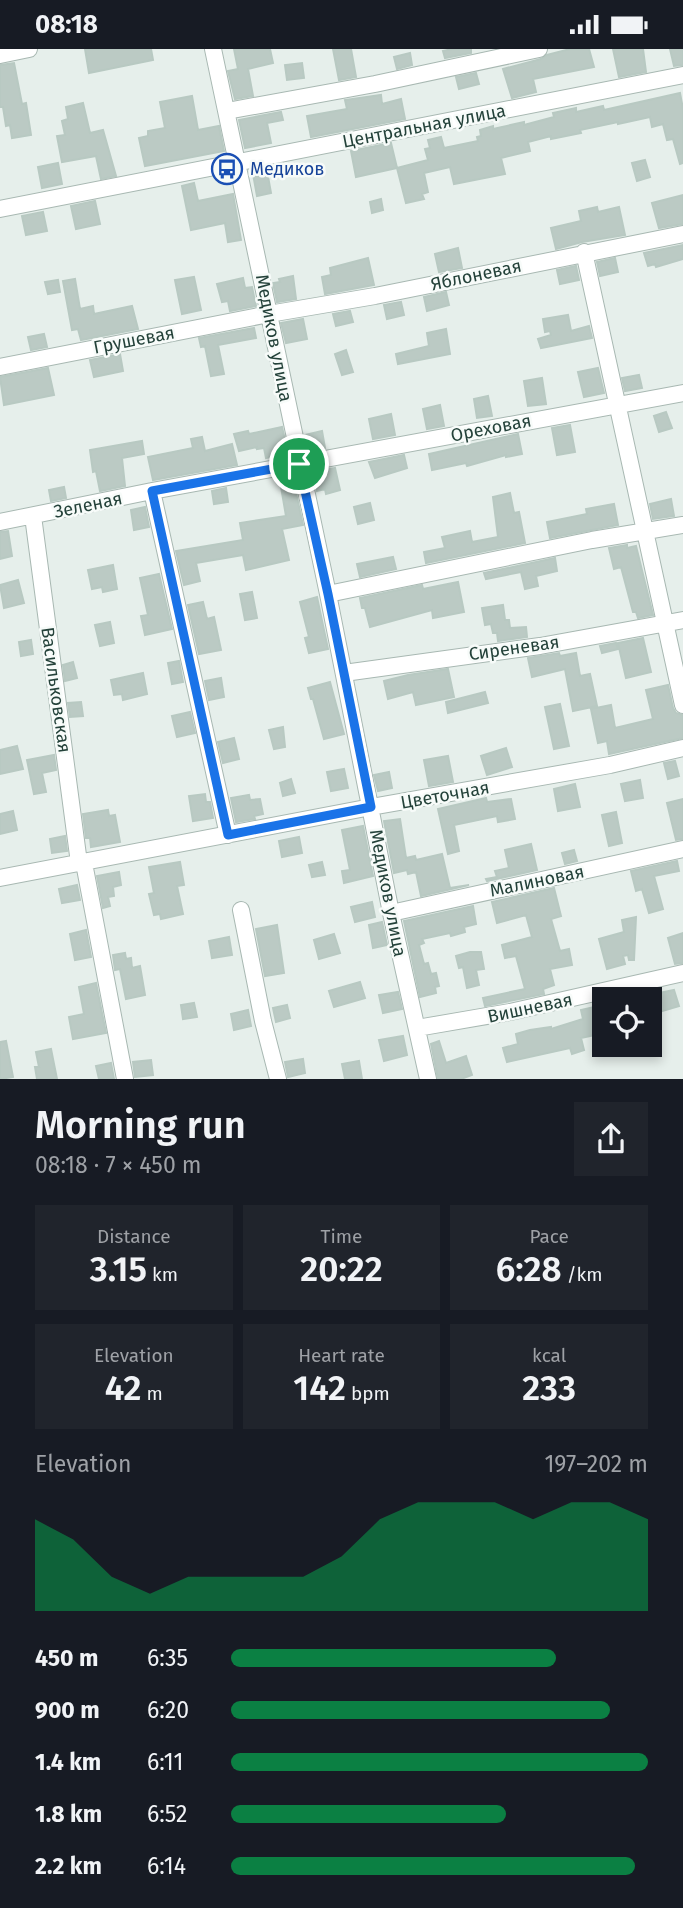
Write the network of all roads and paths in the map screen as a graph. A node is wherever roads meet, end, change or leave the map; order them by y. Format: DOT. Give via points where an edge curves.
graph roads {
  1 [pos="29,49"];
  2 [pos="213,49"];
  3 [pos="539,49"];
  4 [pos="0,55"];
  5 [pos="683,75"];
  6 [pos="227,111"];
  7 [pos="239,163"];
  8 [pos="0,209"];
  9 [pos="683,234"];
  10 [pos="584,252"];
  11 [pos="269,314"];
  12 [pos="0,367"];
  13 [pos="683,393"];
  14 [pos="616,404"];
  15 [pos="299,464"];
  16 [pos="152,491"];
  17 [pos="33,516"];
  18 [pos="0,522"];
  19 [pos="683,525"];
  20 [pos="646,532"];
  21 [pos="328,594"];
  22 [pos="683,620"];
  23 [pos="665,623"];
  24 [pos="344,673"];
  25 [pos="683,705"];
  26 [pos="683,748"];
  27 [pos="371,807"];
  28 [pos="228,835"];
  29 [pos="683,849"];
  30 [pos="81,863"];
  31 [pos="0,878"];
  32 [pos="241,910"];
  33 [pos="391,913"];
  34 [pos="683,973"];
  35 [pos="417,1028"];
  36 [pos="125,1079"];
  37 [pos="278,1079"];
  38 [pos="428,1079"];
  1 -- 4 [label="street"];
  2 -- 6 [label="street, Медиков улица"];
  3 -- 6 [label="street"];
  5 -- 7 [label="street, Центральная улица"];
  6 -- 7 [label="street, Медиков улица"];
  7 -- 8 [label="street, Центральная улица"];
  7 -- 11 [label="street, Медиков улица"];
  9 -- 10 [label="street, Яблоневая"];
  10 -- 11 [label="street, Яблоневая"];
  10 -- 14 [label="street"];
  11 -- 12 [label="street, Грушевая"];
  11 -- 15 [label="street, Медиков улица"];
  13 -- 14 [label="street, Ореховая"];
  14 -- 15 [label="street, Ореховая"];
  14 -- 20 [label="street"];
  15 -- 16 [label="street, Зеленая"];
  15 -- 21 [label="street, Медиков улица"];
  16 -- 17 [label="street, Зеленая"];
  16 -- 28 [label="street"];
  17 -- 18 [label="street, Зеленая"];
  17 -- 30 [label="street, Васильковская"];
  19 -- 20 [label="street"];
  20 -- 21 [label="street"];
  20 -- 23 [label="street"];
  21 -- 24 [label="street, Медиков улица"];
  22 -- 23 [label="street, Сиреневая"];
  23 -- 24 [label="street, Сиреневая"];
  23 -- 25 [label="street"];
  24 -- 27 [label="street, Медиков улица"];
  26 -- 27 [label="street, Цветочная"];
  27 -- 28 [label="street, Цветочная"];
  27 -- 33 [label="street, Медиков улица"];
  28 -- 30 [label="street, Цветочная"];
  29 -- 33 [label="street, Малиновая"];
  30 -- 31 [label="street, Цветочная"];
  30 -- 36 [label="street, Васильковская"];
  32 -- 37 [label="street"];
  33 -- 35 [label="street, Медиков улица"];
  34 -- 35 [label="street, Вишневая"];
  35 -- 38 [label="street, Медиков улица"];
}
